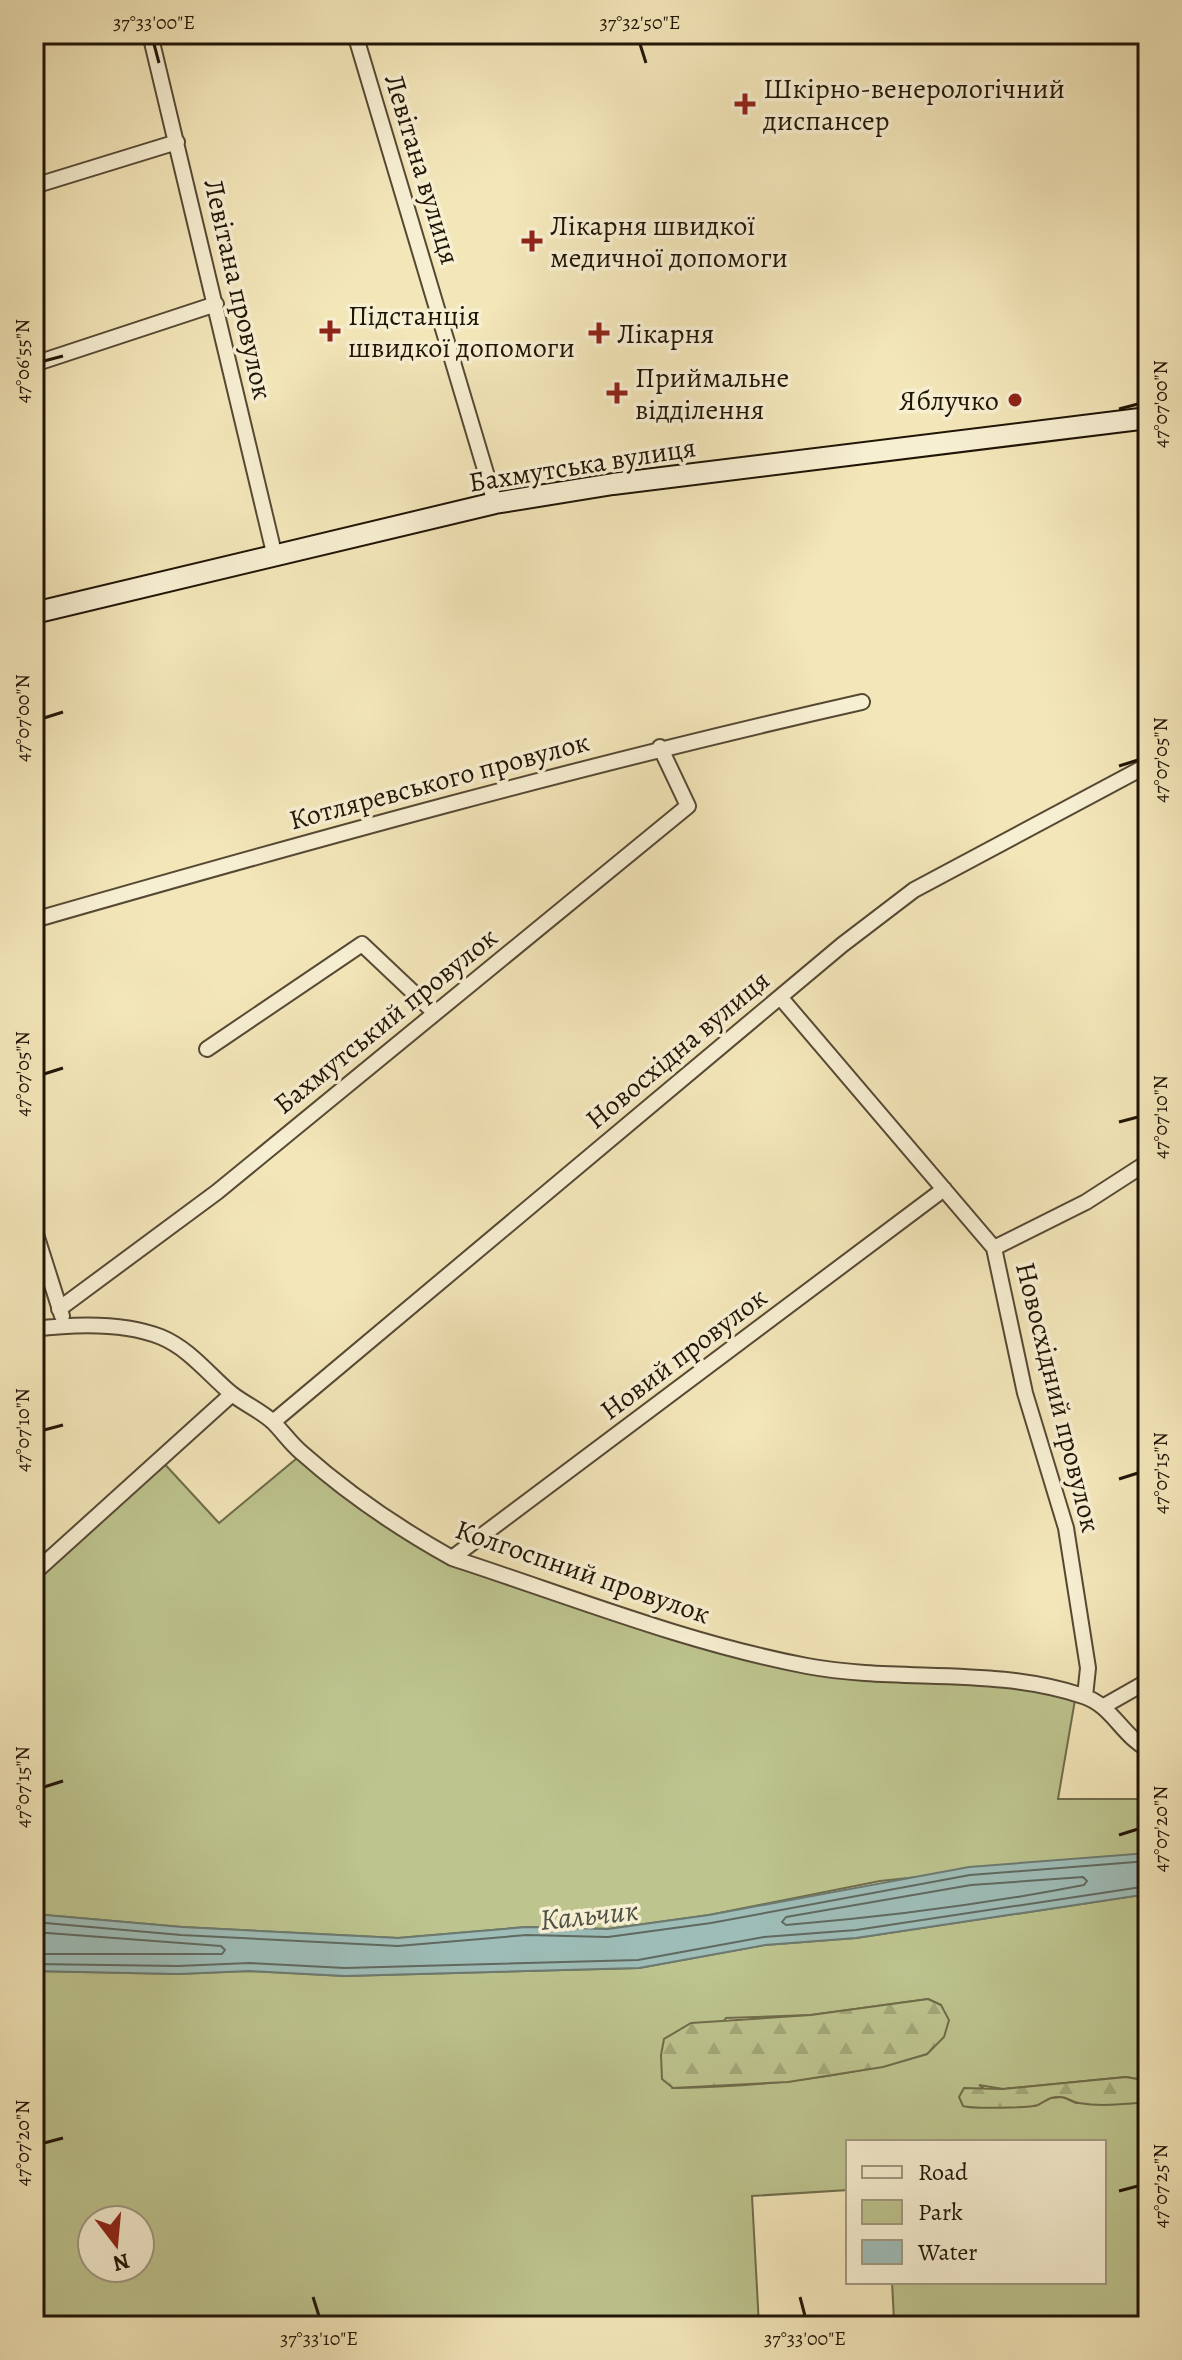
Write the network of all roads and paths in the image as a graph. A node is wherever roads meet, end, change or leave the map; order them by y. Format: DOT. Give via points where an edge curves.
graph roads {
  1 [pos="150,34"];
  2 [pos="355,34"];
  3 [pos="177,142"];
  4 [pos="34,186"];
  5 [pos="216,304"];
  6 [pos="34,364"];
  7 [pos="1148,418"];
  8 [pos="495,503"];
  9 [pos="275,557"];
  10 [pos="34,613"];
  11 [pos="862,702"];
  12 [pos="660,747"];
  13 [pos="1148,765"];
  14 [pos="34,920"];
  15 [pos="780,997"];
  16 [pos="435,1013"];
  17 [pos="207,1049"];
  18 [pos="1148,1162"];
  19 [pos="944,1189"];
  20 [pos="34,1228"];
  21 [pos="994,1248"];
  22 [pos="59,1309"];
  23 [pos="65,1325"];
  24 [pos="34,1329"];
  25 [pos="232,1394"];
  26 [pos="273,1422"];
  27 [pos="452,1558"];
  28 [pos="34,1573"];
  29 [pos="1148,1681"];
  30 [pos="1085,1696"];
  31 [pos="1104,1706"];
  32 [pos="1148,1749"];
  1 -- 3 [label="street, Левітана провулок"];
  2 -- 8 [label="street, Левітана вулиця"];
  3 -- 4 [label="street"];
  3 -- 5 [label="street, Левітана провулок"];
  5 -- 6 [label="street"];
  5 -- 9 [label="street, Левітана провулок"];
  7 -- 8 [label="street, Бахмутська вулиця"];
  8 -- 9 [label="street, Бахмутська вулиця"];
  9 -- 10 [label="street, Бахмутська вулиця"];
  11 -- 12 [label="street, Котляревського провулок"];
  12 -- 14 [label="street, Котляревського провулок"];
  12 -- 16 [label="street, Бахмутський провулок" via="688,806"];
  13 -- 15 [label="street, Новосхідна вулиця" via="914,890"];
  15 -- 19 [label="street, Новосхідний провулок"];
  15 -- 26 [label="street, Новосхідна вулиця"];
  16 -- 17 [label="street" via="362,944"];
  16 -- 22 [label="street, Бахмутський провулок" via="217,1192"];
  18 -- 21 [label="street" via="1086,1202"];
  19 -- 21 [label="street, Новосхідний провулок"];
  19 -- 27 [label="street, Новий провулок"];
  20 -- 22 [label="street"];
  21 -- 30 [label="street, Новосхідний провулок" via="1025,1393 1069,1541 1088,1668"];
  22 -- 23 [label="street"];
  23 -- 24 [label="street, Колгоспний провулок"];
  23 -- 25 [label="street, Колгоспний провулок" via="137,1330 164,1338"];
  25 -- 26 [label="street, Колгоспний провулок"];
  25 -- 28 [label="street"];
  26 -- 27 [label="street, Колгоспний провулок" via="302,1454 347,1489"];
  27 -- 30 [label="street, Колгоспний провулок" via="782,1660 884,1675 1008,1680"];
  29 -- 31 [label="street"];
  30 -- 31 [label="street, Колгоспний провулок"];
  31 -- 32 [label="street" via="1127,1735"];
}
